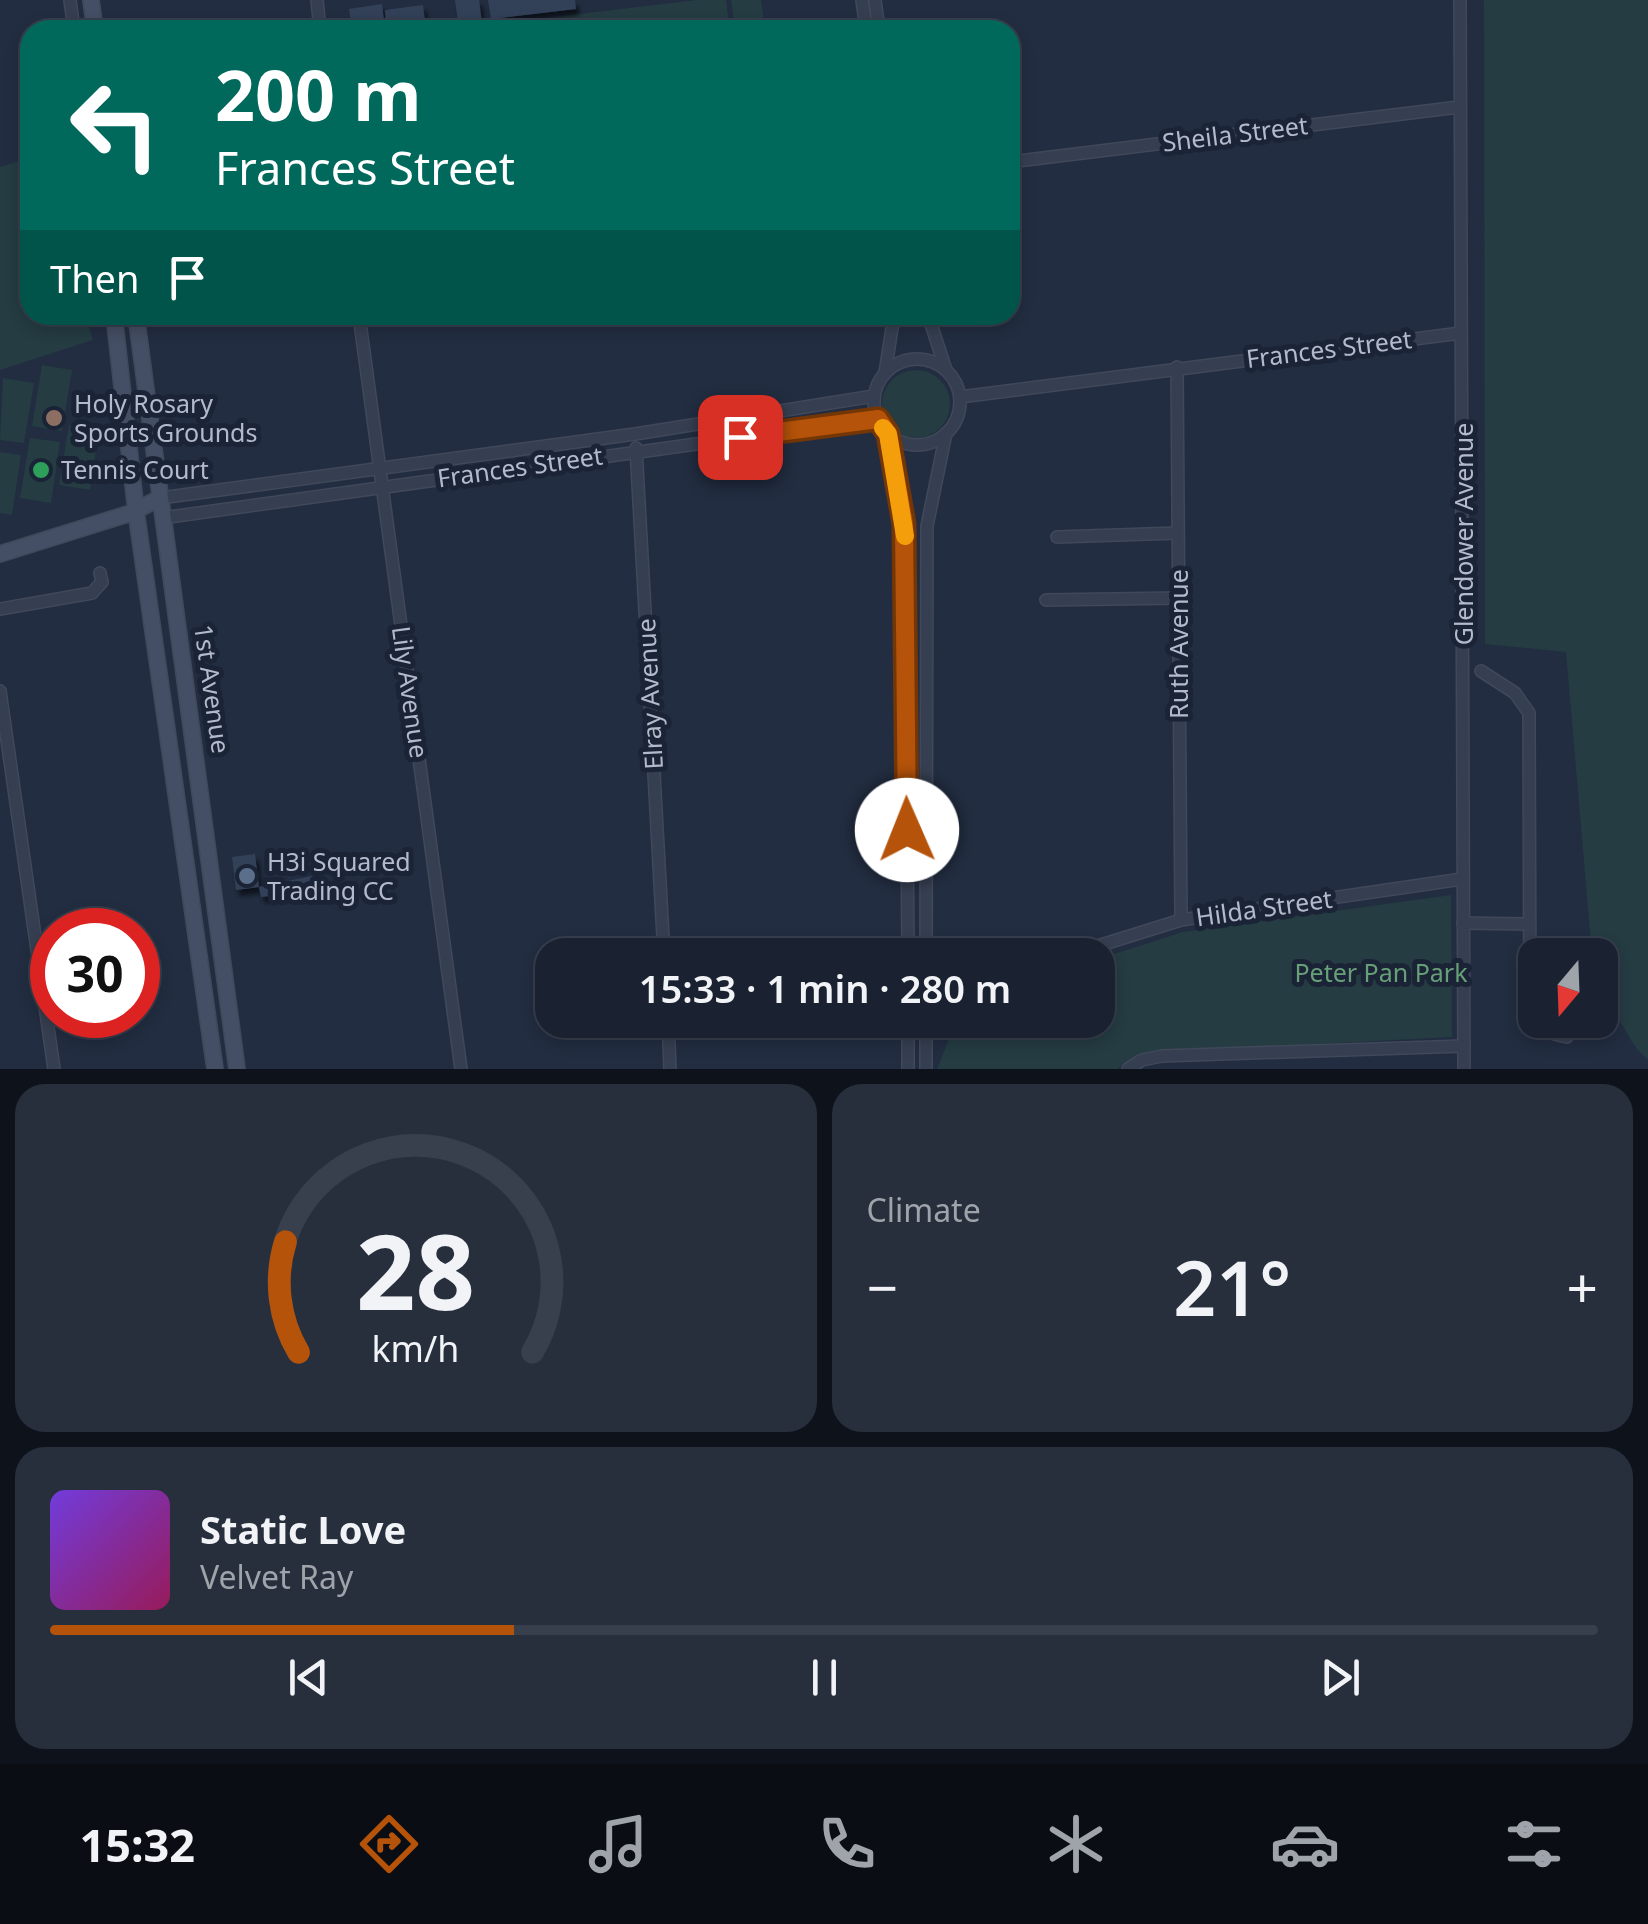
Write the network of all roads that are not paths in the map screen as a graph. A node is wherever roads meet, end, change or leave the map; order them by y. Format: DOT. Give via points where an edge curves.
graph roads {
  1 [pos="1460,0"];
  2 [pos="1460,107"];
  3 [pos="1020,161"];
  4 [pos="115,325"];
  5 [pos="137,325"];
  6 [pos="360,325"];
  7 [pos="892,325"];
  8 [pos="931,325"];
  9 [pos="1461,333"];
  10 [pos="1177,367"];
  11 [pos="946,370"];
  12 [pos="884,373"];
  13 [pos="874,396"];
  14 [pos="960,396"];
  15 [pos="878,419"];
  16 [pos="946,433"];
  17 [pos="635,434"];
  18 [pos="888,434"];
  19 [pos="636,451"];
  20 [pos="381,469"];
  21 [pos="382,486"];
  22 [pos="160,498"];
  23 [pos="136,511"];
  24 [pos="162,518"];
  25 [pos="904,524"];
  26 [pos="927,526"];
  27 [pos="1178,533"];
  28 [pos="1056,537"];
  29 [pos="0,554"];
  30 [pos="100,572"];
  31 [pos="1178,598"];
  32 [pos="1046,600"];
  33 [pos="0,609"];
  34 [pos="905,624"];
  35 [pos="927,624"];
  36 [pos="179,629"];
  37 [pos="153,634"];
  38 [pos="1481,671"];
  39 [pos="0,691"];
  40 [pos="906,732"];
  41 [pos="927,732"];
  42 [pos="907,830"];
  43 [pos="927,830"];
  44 [pos="1462,880"];
  45 [pos="1181,920"];
  46 [pos="218,922"];
  47 [pos="1463,923"];
  48 [pos="195,924"];
  49 [pos="1530,924"];
  50 [pos="663,938"];
  51 [pos="908,938"];
  52 [pos="926,938"];
  53 [pos="1530,938"];
  54 [pos="1115,941"];
  55 [pos="669,1038"];
  56 [pos="908,1038"];
  57 [pos="925,1038"];
  58 [pos="1464,1046"];
  59 [pos="54,1069"];
  60 [pos="214,1069"];
  61 [pos="237,1069"];
  62 [pos="461,1069"];
  63 [pos="670,1069"];
  64 [pos="908,1069"];
  65 [pos="926,1069"];
  66 [pos="1128,1069"];
  67 [pos="1464,1069"];
  1 -- 2 [label="street, Glendower Avenue"];
  2 -- 3 [label="street, Sheila Street"];
  2 -- 9 [label="street, Glendower Avenue"];
  4 -- 23 [label="main road, 1st Avenue"];
  5 -- 22 [label="main road, 1st Avenue"];
  6 -- 20 [label="street, Lily Avenue"];
  7 -- 12 [label="street"];
  8 -- 11 [label="street"];
  9 -- 10 [label="street, Frances Street"];
  9 -- 44 [label="street, Glendower Avenue"];
  10 -- 14 [label="street, Frances Street"];
  10 -- 27 [label="street, Ruth Avenue"];
  11 -- 12 [label="street" via="922,359"];
  11 -- 14 [label="street"];
  12 -- 13 [label="street"];
  13 -- 15 [label="street"];
  13 -- 17 [label="street, Frances Street"];
  14 -- 16 [label="street"];
  15 -- 18 [label="street"];
  15 -- 19 [label="street, Frances Street"];
  16 -- 18 [label="street" via="923,444"];
  16 -- 26 [label="street"];
  17 -- 19 [label="street, Elray Avenue"];
  17 -- 20 [label="street, Frances Street"];
  18 -- 25 [label="street"];
  19 -- 21 [label="street, Frances Street"];
  19 -- 50 [label="street, Elray Avenue"];
  20 -- 21 [label="street, Lily Avenue"];
  20 -- 22 [label="street, Frances Street"];
  21 -- 24 [label="street, Frances Street"];
  21 -- 62 [label="street, Lily Avenue"];
  22 -- 23 [label="main road"];
  22 -- 24 [label="main road, 1st Avenue"];
  23 -- 24 [label="main road"];
  23 -- 29 [label="main road"];
  23 -- 37 [label="main road, 1st Avenue"];
  24 -- 36 [label="main road, 1st Avenue"];
  25 -- 26 [label="street"];
  25 -- 34 [label="street"];
  26 -- 35 [label="street"];
  27 -- 28 [label="street"];
  27 -- 31 [label="street, Ruth Avenue"];
  30 -- 33 [label="street" via="102,582 92,593"];
  31 -- 32 [label="street"];
  31 -- 45 [label="street, Ruth Avenue"];
  34 -- 35 [label="street"];
  34 -- 40 [label="street"];
  35 -- 41 [label="street"];
  36 -- 37 [label="main road"];
  36 -- 46 [label="main road, 1st Avenue"];
  37 -- 48 [label="main road, 1st Avenue"];
  38 -- 49 [label="street" via="1515,693 1529,713"];
  39 -- 59 [label="street"];
  40 -- 41 [label="street"];
  40 -- 42 [label="street"];
  41 -- 43 [label="street"];
  42 -- 43 [label="street"];
  42 -- 51 [label="street"];
  43 -- 52 [label="street"];
  44 -- 45 [label="street, Hilda Street"];
  44 -- 47 [label="street, Glendower Avenue"];
  45 -- 54 [label="street, Hilda Street"];
  46 -- 48 [label="main road"];
  46 -- 61 [label="main road, 1st Avenue"];
  47 -- 49 [label="street"];
  47 -- 58 [label="street, Glendower Avenue"];
  48 -- 60 [label="main road, 1st Avenue"];
  49 -- 53 [label="street"];
  55 -- 63 [label="street"];
  56 -- 64 [label="street"];
  57 -- 65 [label="street"];
  58 -- 66 [label="street" via="1162,1056"];
  58 -- 67 [label="street, Glendower Avenue"];
}
